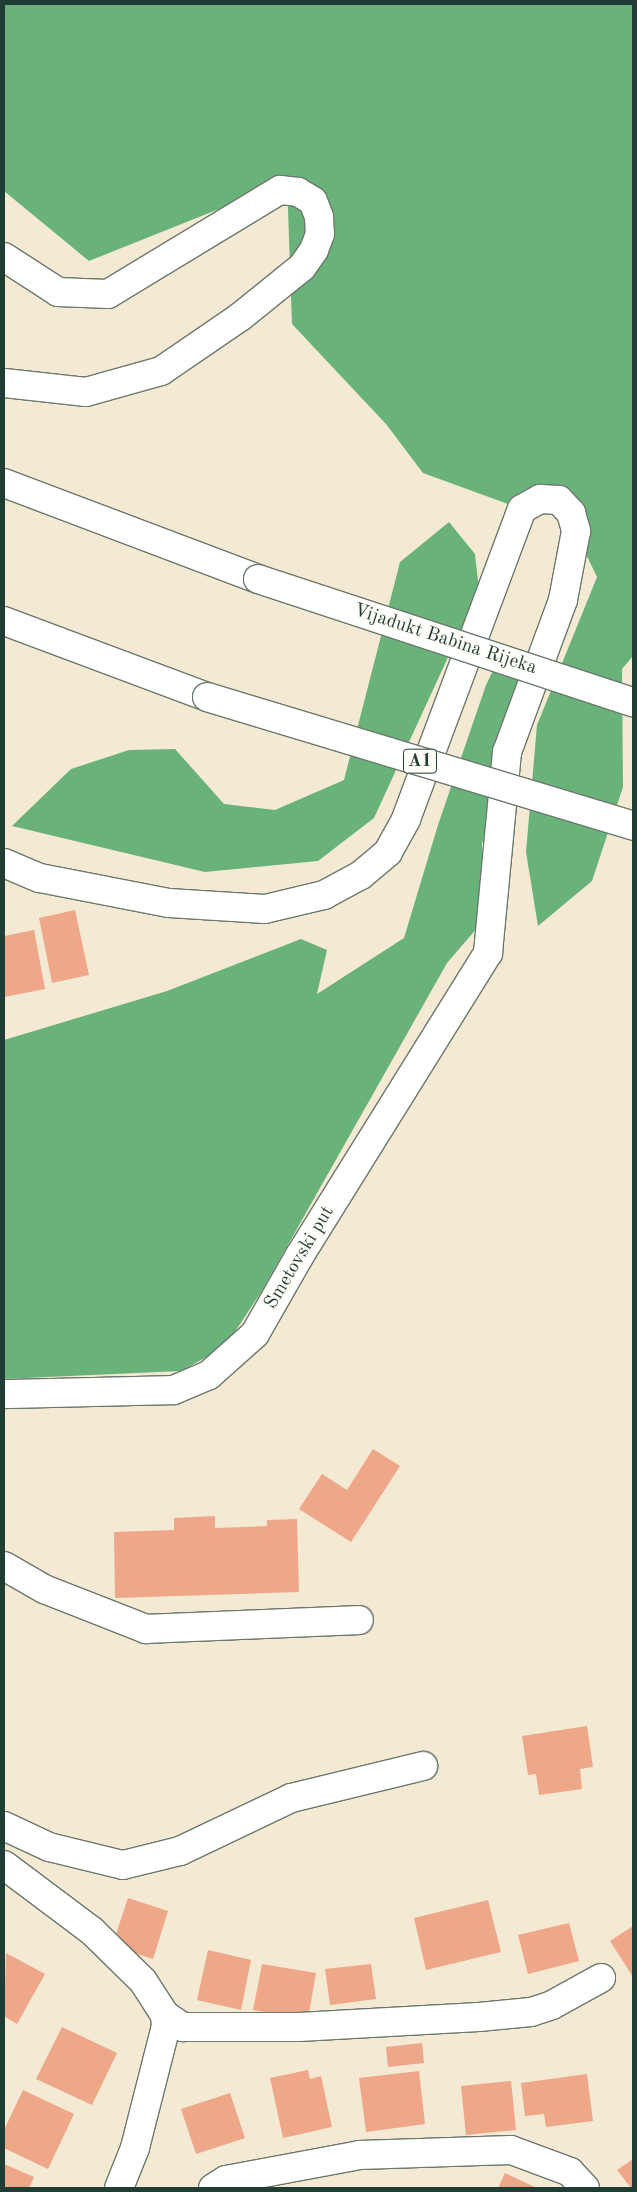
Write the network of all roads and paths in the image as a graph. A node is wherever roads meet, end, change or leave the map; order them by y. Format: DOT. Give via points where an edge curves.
graph roads {
  1 [pos="4,258"];
  2 [pos="4,383"];
  3 [pos="4,483"];
  4 [pos="4,621"];
  5 [pos="633,702"];
  6 [pos="633,826"];
  7 [pos="4,862"];
  8 [pos="4,1394"];
  9 [pos="4,1566"];
  10 [pos="359,1620"];
  11 [pos="423,1766"];
  12 [pos="4,1826"];
  13 [pos="4,1865"];
  14 [pos="600,1978"];
  15 [pos="164,2015"];
  16 [pos="119,2188"];
  17 [pos="213,2188"];
  18 [pos="586,2188"];
  1 -- 2 [label="main road" via="58,292 108,294 280,190 298,192 313,201 320,234 302,267 240,317 161,371 86,392"];
  3 -- 5 [label="main road, Vijadukt Babina Rijeka, bridge" via="258,579"];
  4 -- 6 [label="main road, A1, bridge" via="207,697"];
  7 -- 8 [label="main road, Smetovski put" via="40,878 169,902 265,909 324,895 361,875 388,852 406,819 522,509 540,499 560,500 571,513 576,531 563,600 507,752 488,954 300,1255 255,1334 210,1375 173,1390"];
  9 -- 10 [label="main road" via="44,1589 146,1629"];
  11 -- 12 [label="main road" via="291,1798 180,1851 123,1865 49,1846"];
  13 -- 15 [label="main road" via="92,1931 143,1981"];
  14 -- 15 [label="main road" via="552,2005 532,2012 479,2017 299,2027 183,2027"];
  15 -- 16 [label="main road" via="166,2026 135,2148"];
  17 -- 18 [label="main road" via="226,2180 359,2154 493,2150 511,2150 561,2168"];
}
